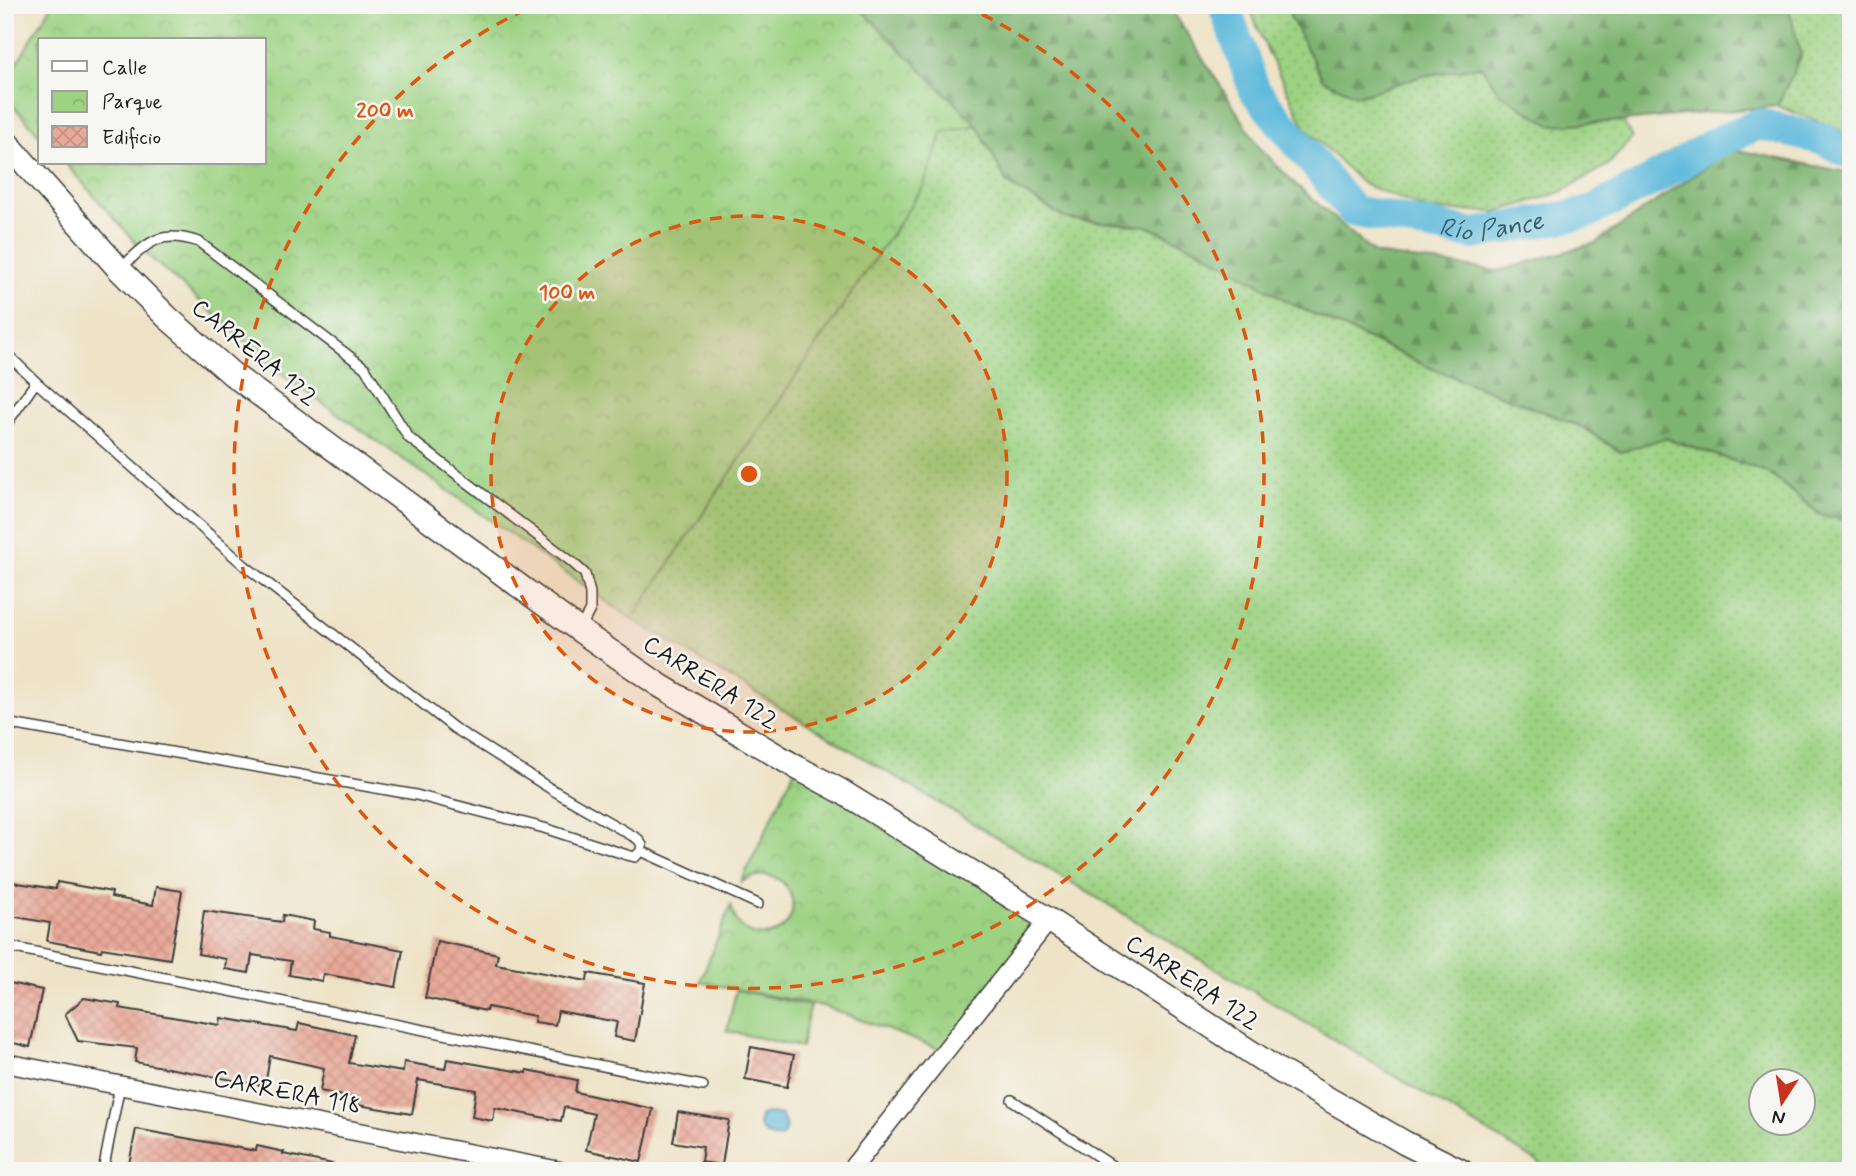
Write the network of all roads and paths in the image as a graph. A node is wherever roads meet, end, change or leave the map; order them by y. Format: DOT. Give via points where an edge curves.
graph roads {
  1 [pos="5,141"];
  2 [pos="119,269"];
  3 [pos="5,352"];
  4 [pos="36,382"];
  5 [pos="5,426"];
  6 [pos="579,630"];
  7 [pos="5,723"];
  8 [pos="641,851"];
  9 [pos="758,904"];
  10 [pos="1049,920"];
  11 [pos="5,946"];
  12 [pos="5,1063"];
  13 [pos="120,1085"];
  14 [pos="703,1086"];
  15 [pos="1012,1100"];
  16 [pos="1113,1169"];
  17 [pos="103,1171"];
  18 [pos="560,1171"];
  19 [pos="850,1171"];
  20 [pos="1461,1171"];
  1 -- 2 [label="street, CARRERA 122"];
  2 -- 6 [label="street, CARRERA 122" via="232,374"];
  2 -- 6 [label="lane" via="151,241 168,236 199,242 365,368 409,438 585,574 590,610"];
  3 -- 4 [label="lane"];
  4 -- 5 [label="lane"];
  4 -- 8 [label="lane" via="244,565 454,729 638,839"];
  6 -- 10 [label="street, CARRERA 122" via="659,685"];
  7 -- 8 [label="lane" via="416,795 635,857"];
  8 -- 9 [label="lane"];
  10 -- 19 [label="street"];
  10 -- 20 [label="street, CARRERA 122" via="1278,1070"];
  11 -- 14 [label="lane"];
  12 -- 13 [label="street, CARRERA 118"];
  13 -- 17 [label="lane"];
  13 -- 18 [label="street, CARRERA 118"];
  15 -- 16 [label="lane"];
}
